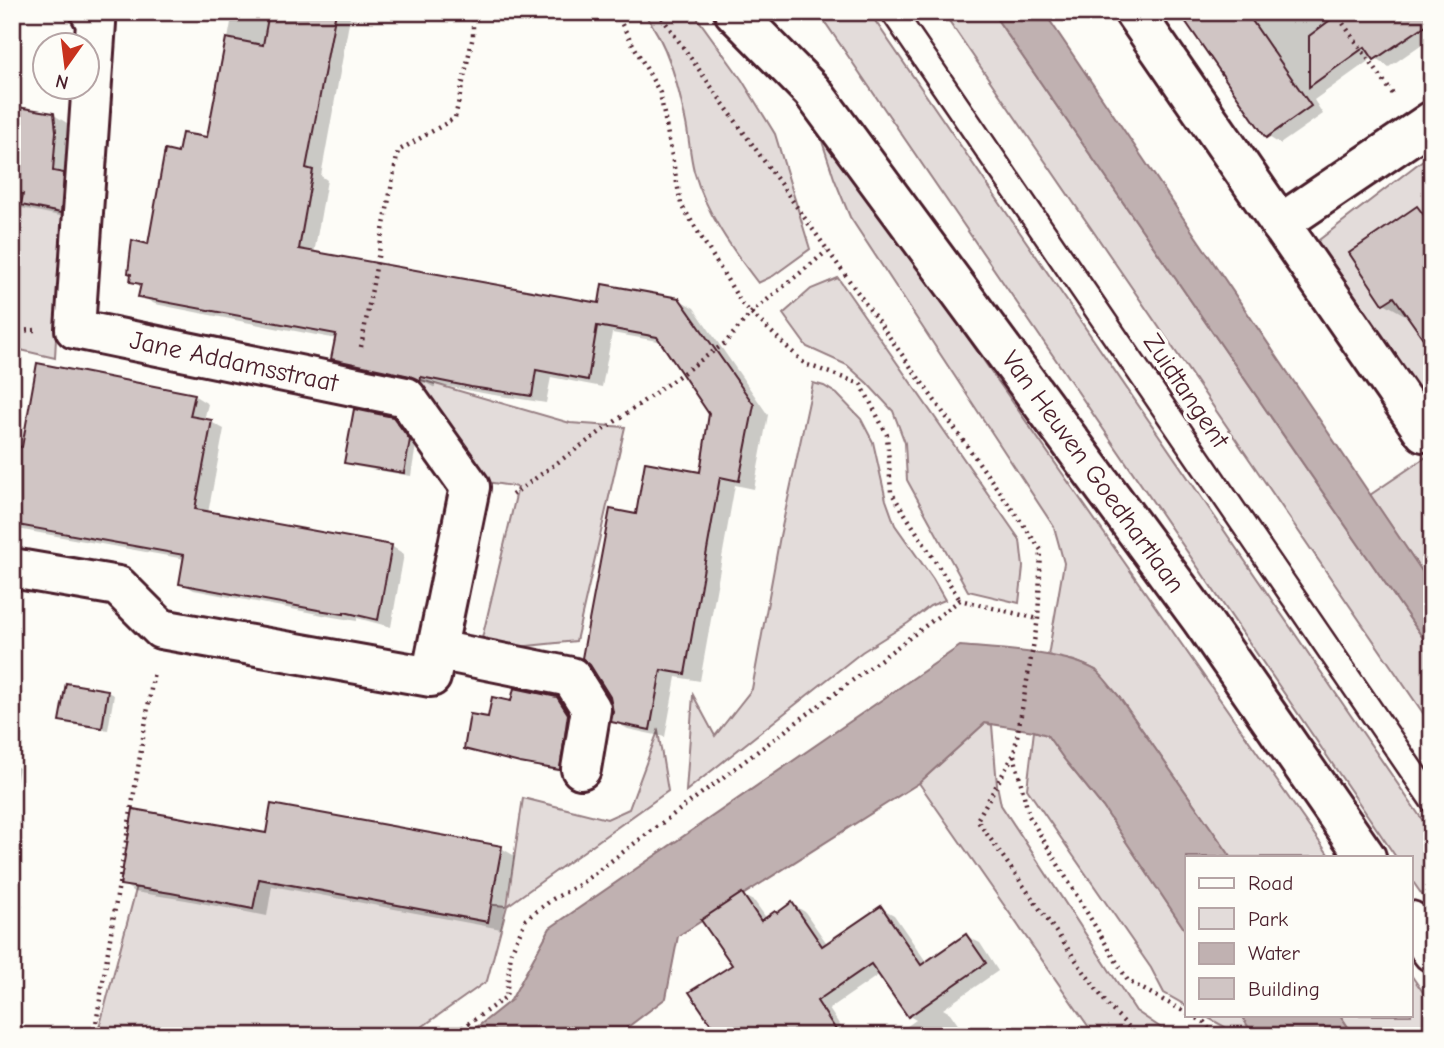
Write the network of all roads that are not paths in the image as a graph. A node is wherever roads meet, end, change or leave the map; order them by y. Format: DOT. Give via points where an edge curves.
graph roads {
  1 [pos="90,12"];
  2 [pos="734,12"];
  3 [pos="770,12"];
  4 [pos="893,12"];
  5 [pos="1134,12"];
  6 [pos="812,91"];
  7 [pos="1425,125"];
  8 [pos="1280,224"];
  9 [pos="1424,432"];
  10 [pos="12,568"];
  11 [pos="434,664"];
  12 [pos="580,769"];
  13 [pos="1432,800"];
  14 [pos="1365,856"];
  15 [pos="1412,923"];
  16 [pos="1432,952"];
  1 -- 11 [label="street, Jane Addamsstraat" via="96,23 75,329 405,397 470,487"];
  2 -- 6 [label="street, Van Heuven Goedhartlaan"];
  3 -- 6 [label="street, Van Heuven Goedhartlaan"];
  4 -- 13 [label="lane, Zuidtangent"];
  5 -- 8 [label="street"];
  6 -- 14 [label="street, Van Heuven Goedhartlaan" via="1201,619"];
  7 -- 8 [label="street"];
  8 -- 9 [label="street"];
  10 -- 11 [label="street" via="118,586 161,629"];
  11 -- 12 [label="street" via="571,677 591,709"];
  15 -- 16 [label="street"];
}
